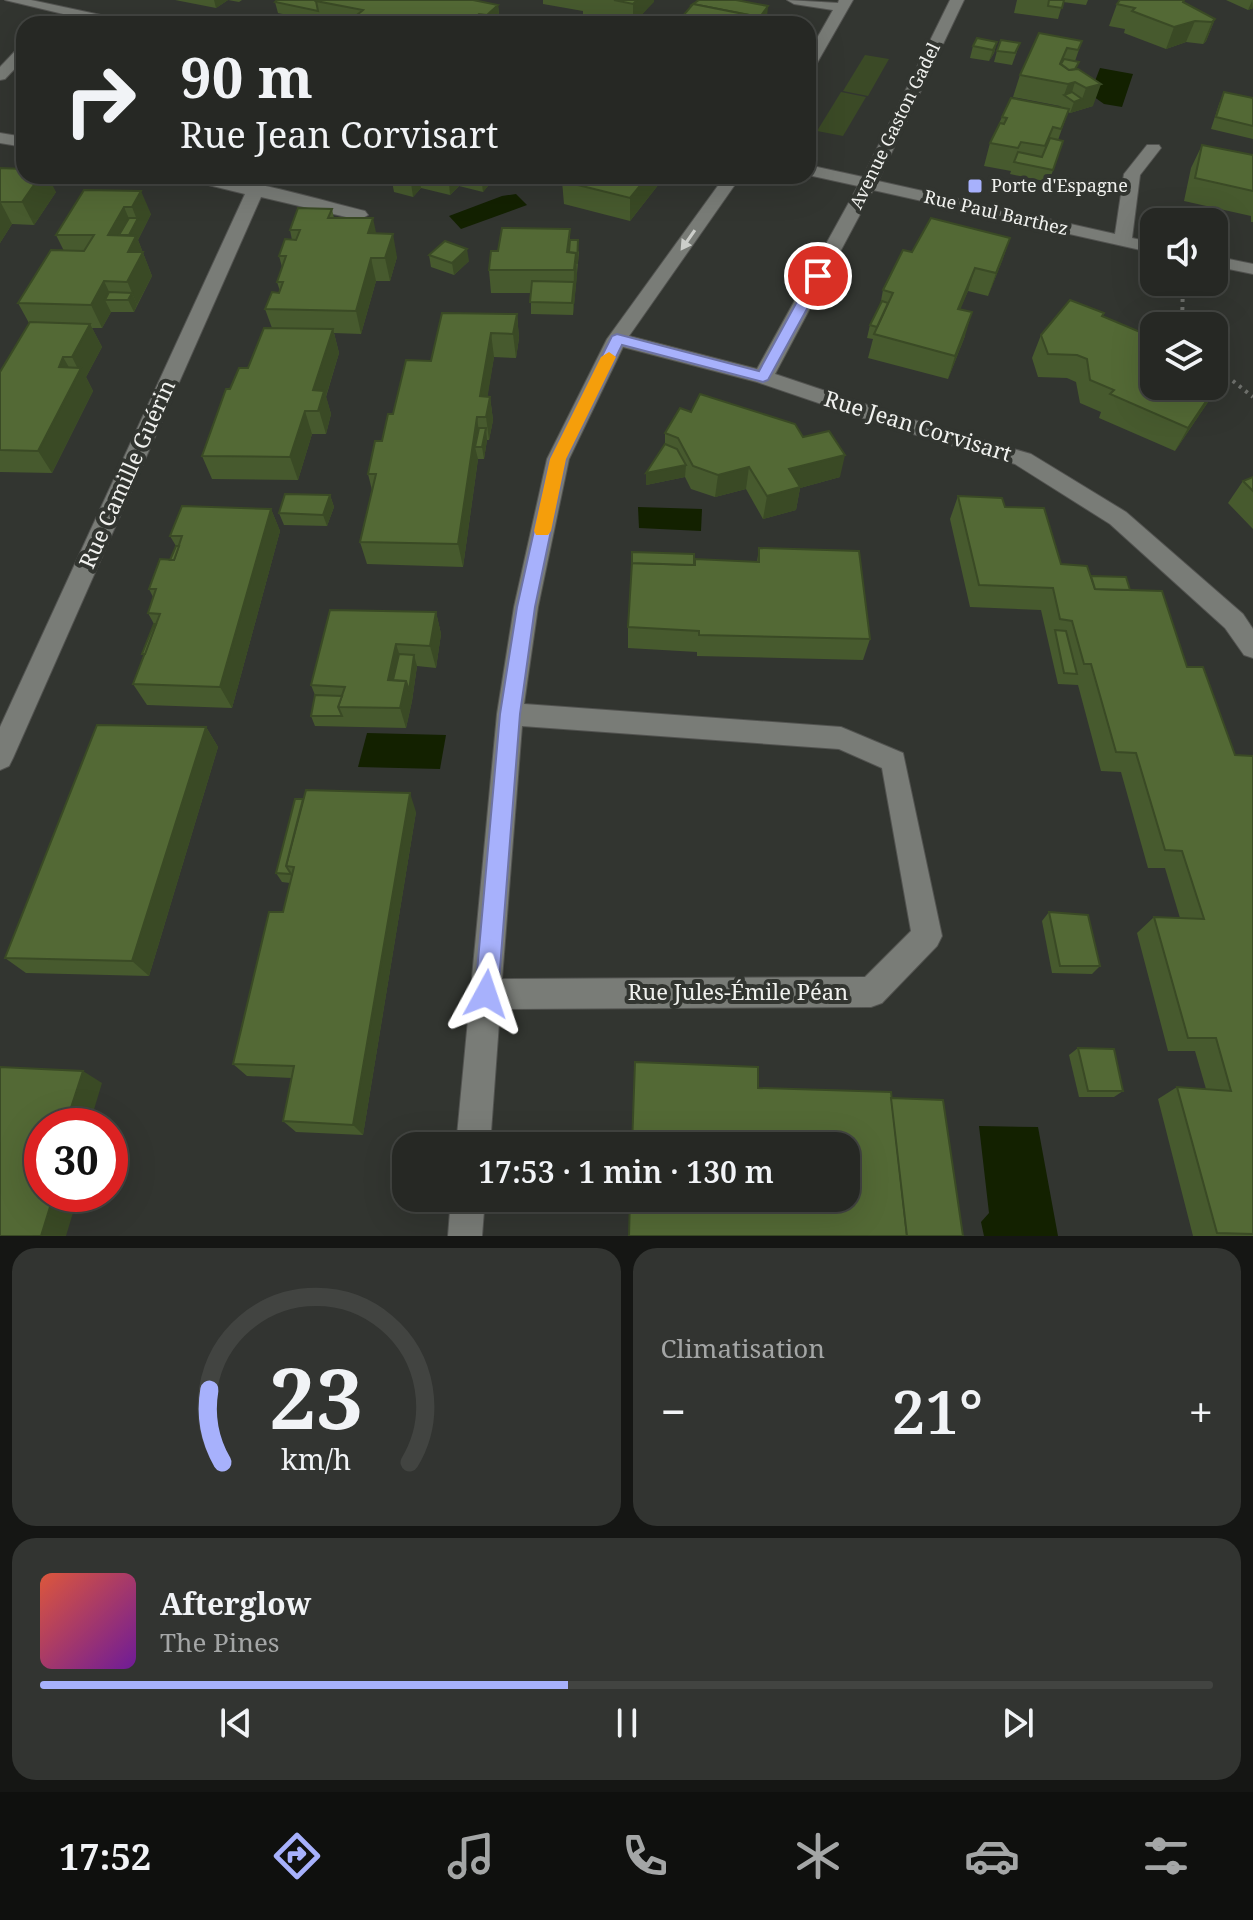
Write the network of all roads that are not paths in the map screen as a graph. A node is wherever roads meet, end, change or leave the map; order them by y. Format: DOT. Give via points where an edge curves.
graph roads {
  1 [pos="12,0"];
  2 [pos="794,0"];
  3 [pos="957,0"];
  4 [pos="844,4"];
  5 [pos="73,13"];
  6 [pos="69,16"];
  7 [pos="87,16"];
  8 [pos="816,53"];
  9 [pos="16,59"];
  10 [pos="0,76"];
  11 [pos="1153,148"];
  12 [pos="816,172"];
  13 [pos="231,184"];
  14 [pos="727,184"];
  15 [pos="868,184"];
  16 [pos="256,189"];
  17 [pos="359,215"];
  18 [pos="1123,241"];
  19 [pos="1140,245"];
  20 [pos="1228,264"];
  21 [pos="1253,269"];
  22 [pos="617,339"];
  23 [pos="763,377"];
  24 [pos="1253,648"];
  25 [pos="510,714"];
  26 [pos="0,758"];
  27 [pos="486,994"];
  28 [pos="474,1132"];
  29 [pos="467,1212"];
  30 [pos="465,1236"];
  1 -- 5 [label="street"];
  2 -- 4 [label="street"];
  3 -- 15 [label="street, Avenue Gaston Gadel"];
  4 -- 8 [label="street"];
  5 -- 6 [label="street"];
  5 -- 7 [label="street"];
  9 -- 10 [label="street"];
  11 -- 18 [label="street" via="1132,174"];
  12 -- 15 [label="street, Rue Paul Barthez"];
  13 -- 16 [label="street"];
  14 -- 22 [label="street, one-way"];
  15 -- 18 [label="street, Rue Paul Barthez"];
  15 -- 23 [label="street, Avenue Gaston Gadel"];
  16 -- 17 [label="street"];
  16 -- 26 [label="street, Rue Camille Guérin"];
  18 -- 19 [label="street, Rue Paul Barthez"];
  20 -- 21 [label="street"];
  22 -- 23 [label="street, Rue Jean Corvisart"];
  22 -- 25 [label="street" via="558,459 526,607"];
  23 -- 24 [label="street, Rue Jean Corvisart" via="1023,459 1118,518 1234,621"];
  25 -- 27 [label="street"];
  25 -- 27 [label="street, Rue Jules-Émile Péan" via="841,738 894,761 927,936 871,992"];
  27 -- 28 [label="street"];
  29 -- 30 [label="street"];
}
